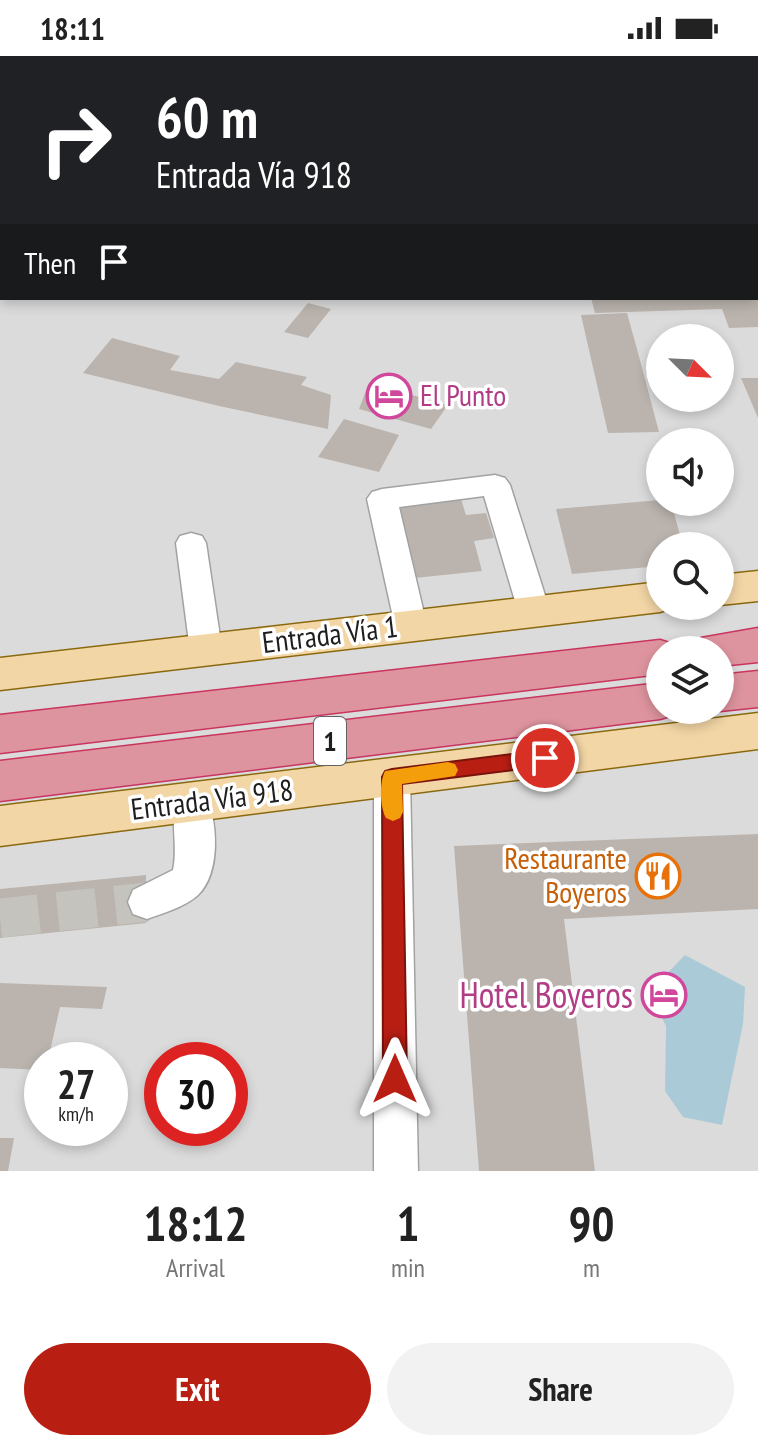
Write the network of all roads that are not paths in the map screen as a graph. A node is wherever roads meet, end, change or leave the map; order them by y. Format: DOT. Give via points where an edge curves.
graph roads {
  1 [pos="191,543"];
  2 [pos="758,586"];
  3 [pos="734,589"];
  4 [pos="646,599"];
  5 [pos="534,611"];
  6 [pos="411,626"];
  7 [pos="758,645"];
  8 [pos="734,648"];
  9 [pos="206,650"];
  10 [pos="646,659"];
  11 [pos="0,674"];
  12 [pos="758,689"];
  13 [pos="734,692"];
  14 [pos="646,703"];
  15 [pos="758,731"];
  16 [pos="0,734"];
  17 [pos="392,777"];
  18 [pos="0,781"];
  19 [pos="192,804"];
  20 [pos="0,826"];
  21 [pos="147,902"];
  22 [pos="396,1171"];
  1 -- 9 [label="street"];
  2 -- 3 [label="main road"];
  4 -- 5 [label="main road, Entrada Vía 1"];
  5 -- 6 [label="main road, Entrada Vía 1"];
  5 -- 6 [label="street" via="495,485 382,499"];
  6 -- 9 [label="main road, Entrada Vía 1"];
  7 -- 8 [label="highway"];
  9 -- 11 [label="main road, Entrada Vía 1"];
  10 -- 16 [label="highway, 1"];
  12 -- 13 [label="highway"];
  14 -- 18 [label="highway, 1"];
  15 -- 17 [label="main road, Entrada Vía 918"];
  17 -- 19 [label="main road, Entrada Vía 918"];
  17 -- 22 [label="street"];
  19 -- 20 [label="main road, Entrada Vía 918"];
  19 -- 21 [label="street" via="196,828 187,882"];
}
